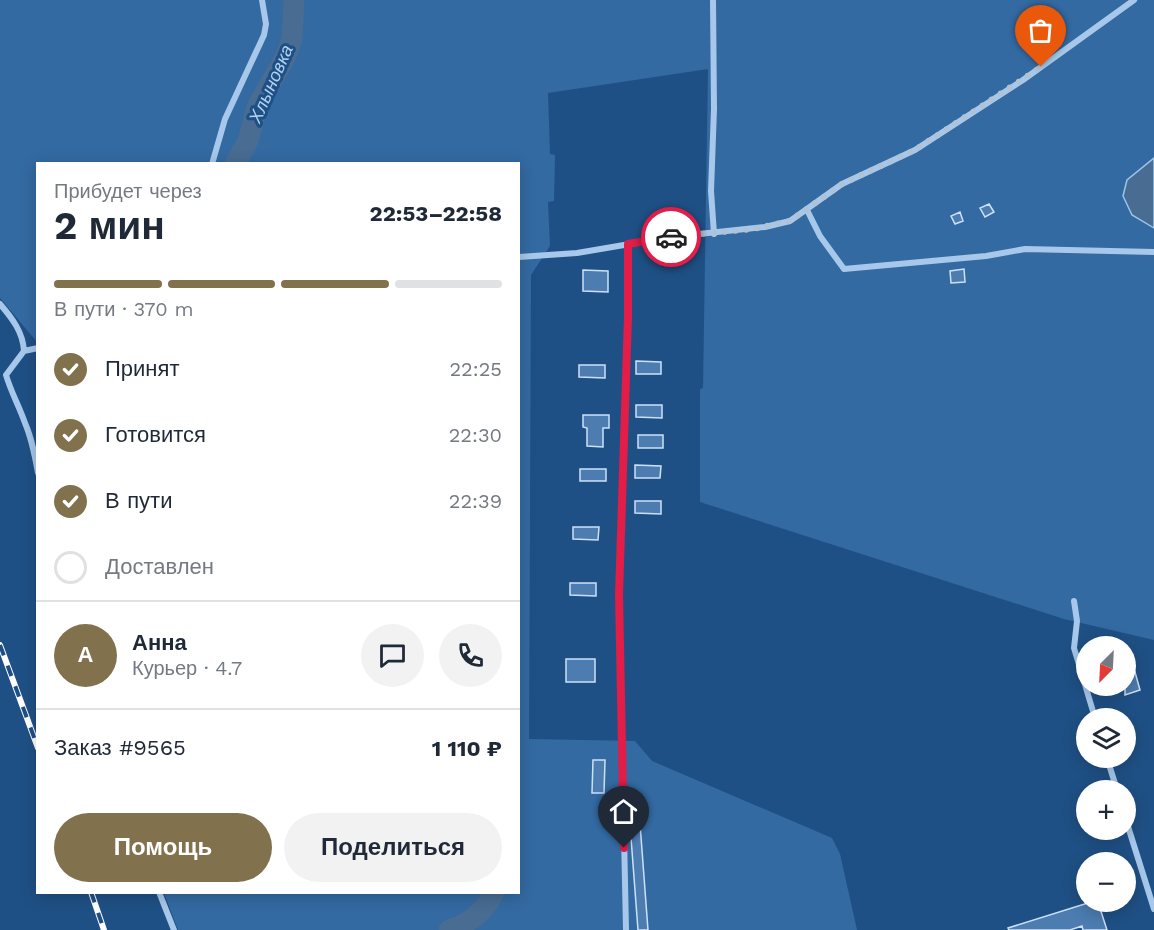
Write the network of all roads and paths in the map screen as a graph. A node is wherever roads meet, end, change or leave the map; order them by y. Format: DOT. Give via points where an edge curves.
graph roads {
  1 [pos="262,0"];
  2 [pos="713,0"];
  3 [pos="1134,0"];
  4 [pos="213,162"];
  5 [pos="807,210"];
  6 [pos="714,234"];
  7 [pos="628,244"];
  8 [pos="1154,252"];
  9 [pos="520,257"];
  10 [pos="0,304"];
  11 [pos="36,348"];
  12 [pos="24,351"];
  13 [pos="36,464"];
  14 [pos="1074,601"];
  15 [pos="1092,708"];
  16 [pos="1132,840"];
  17 [pos="160,894"];
  18 [pos="1154,909"];
  19 [pos="174,930"];
  20 [pos="626,930"];
  1 -- 4 [label="street" via="264,35 225,119"];
  2 -- 6 [label="street"];
  3 -- 5 [label="street" via="1023,80 915,150 842,184"];
  5 -- 6 [label="street" via="790,221"];
  5 -- 8 [label="street" via="844,269 1025,249"];
  6 -- 7 [label="street"];
  7 -- 9 [label="street"];
  7 -- 20 [label="street" via="619,595"];
  10 -- 12 [label="street" via="20,332"];
  11 -- 12 [label="street"];
  12 -- 13 [label="street" via="6,375 29,434"];
  14 -- 15 [label="street" via="1074,648"];
  16 -- 18 [label="street"];
  17 -- 19 [label="street"];
}
